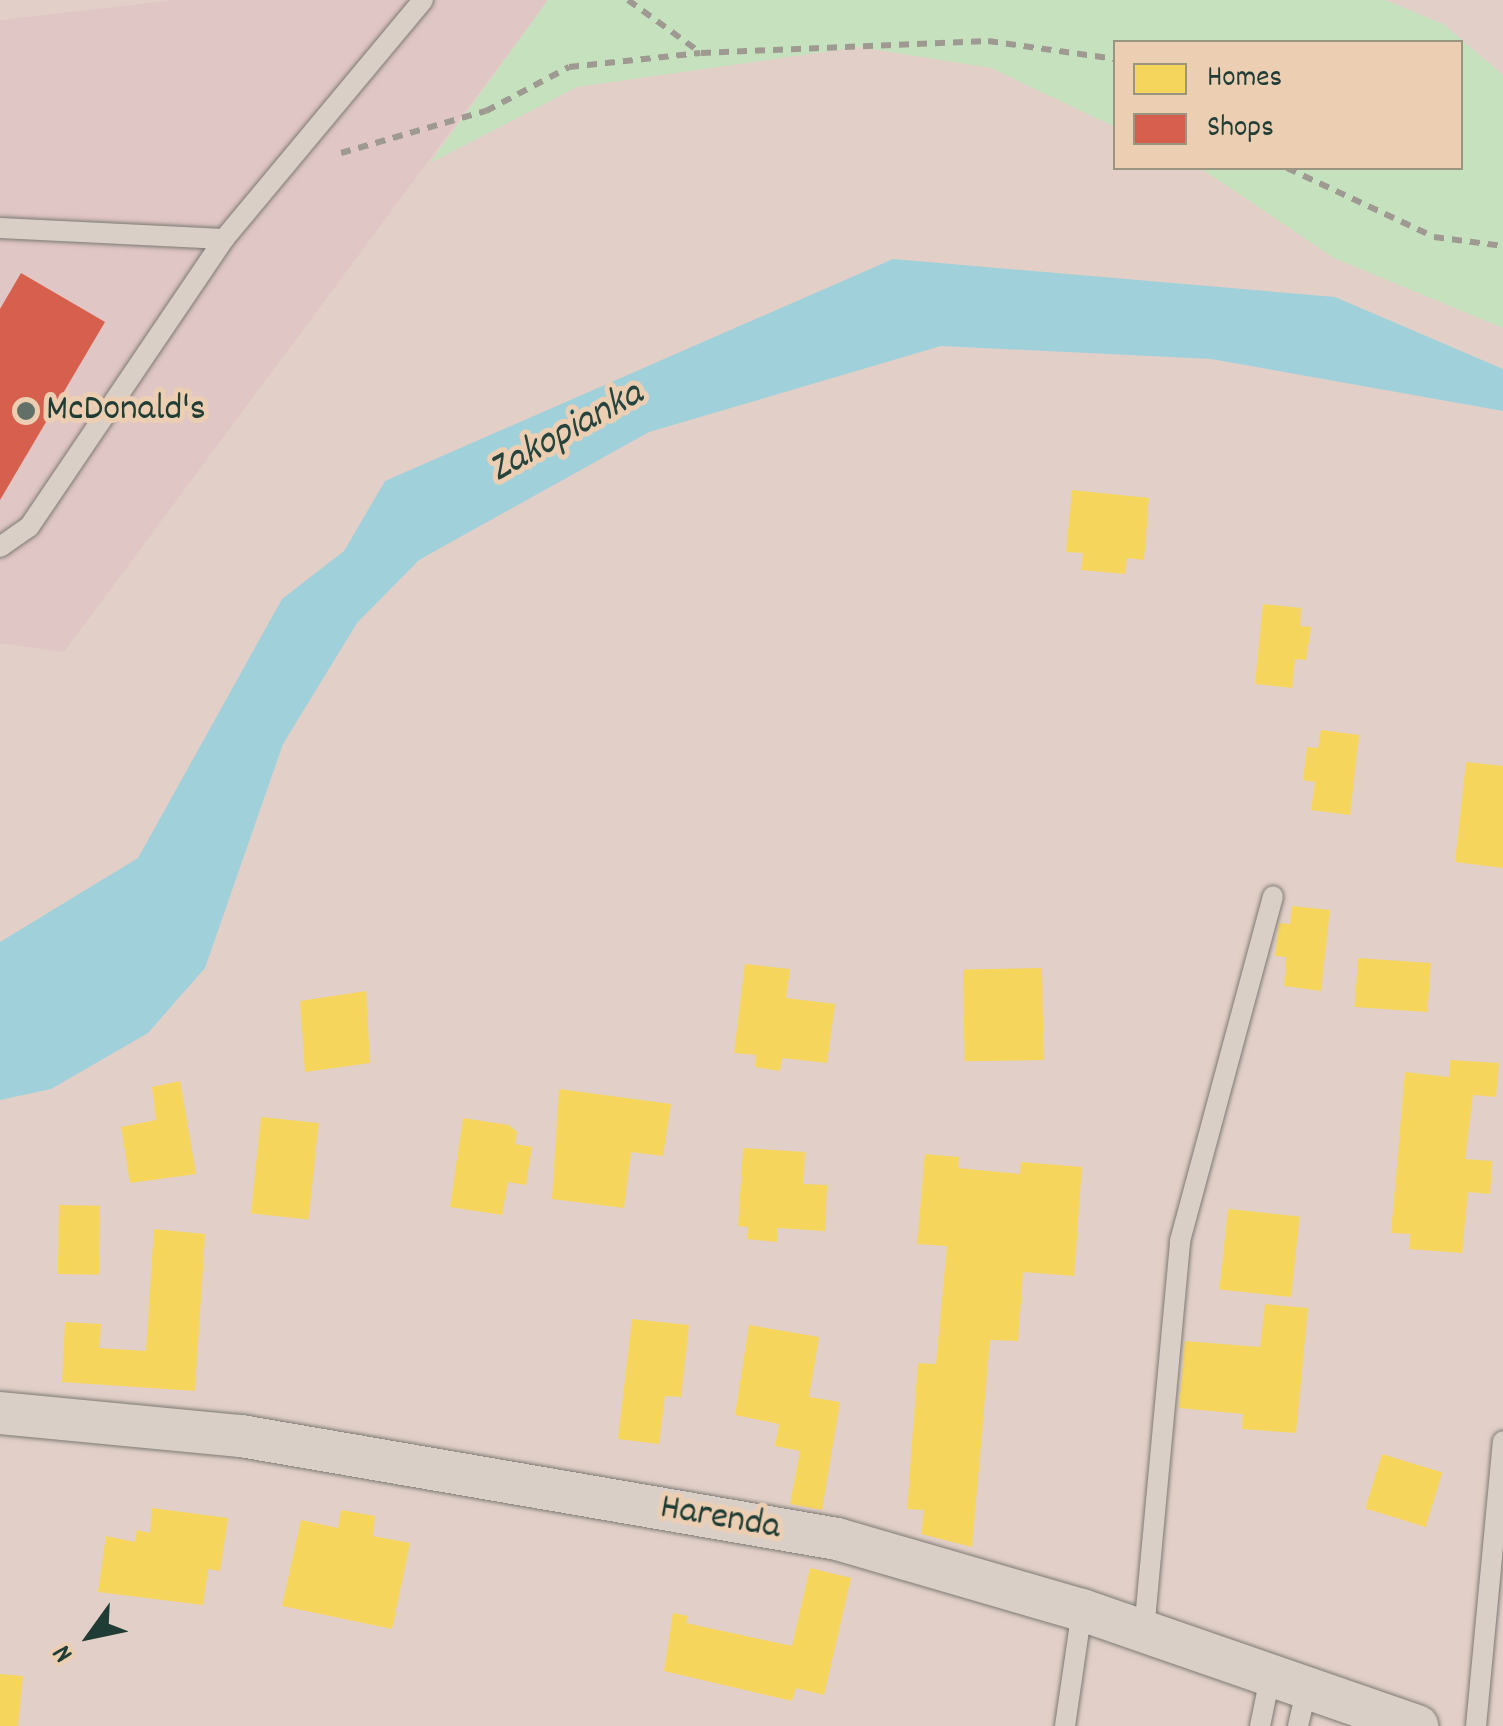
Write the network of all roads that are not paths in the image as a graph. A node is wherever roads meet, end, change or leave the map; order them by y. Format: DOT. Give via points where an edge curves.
graph roads {
  1 [pos="424,0"];
  2 [pos="0,228"];
  3 [pos="224,239"];
  4 [pos="0,546"];
  5 [pos="1273,896"];
  6 [pos="0,1414"];
  7 [pos="1503,1441"];
  8 [pos="1082,1610"];
  9 [pos="1144,1631"];
  10 [pos="1292,1696"];
  11 [pos="1065,1726"];
  12 [pos="1260,1726"];
  13 [pos="1417,1726"];
  14 [pos="1476,1726"];
  1 -- 3 [label="lane"];
  2 -- 3 [label="lane"];
  3 -- 4 [label="lane" via="28,527"];
  5 -- 9 [label="lane" via="1180,1241"];
  6 -- 8 [label="street, Harenda" via="241,1436 837,1540"];
  7 -- 14 [label="lane"];
  8 -- 9 [label="street, Harenda"];
  8 -- 11 [label="lane"];
  9 -- 10 [label="street, Harenda"];
  10 -- 12 [label="lane"];
  10 -- 13 [label="street, Harenda"];
}
